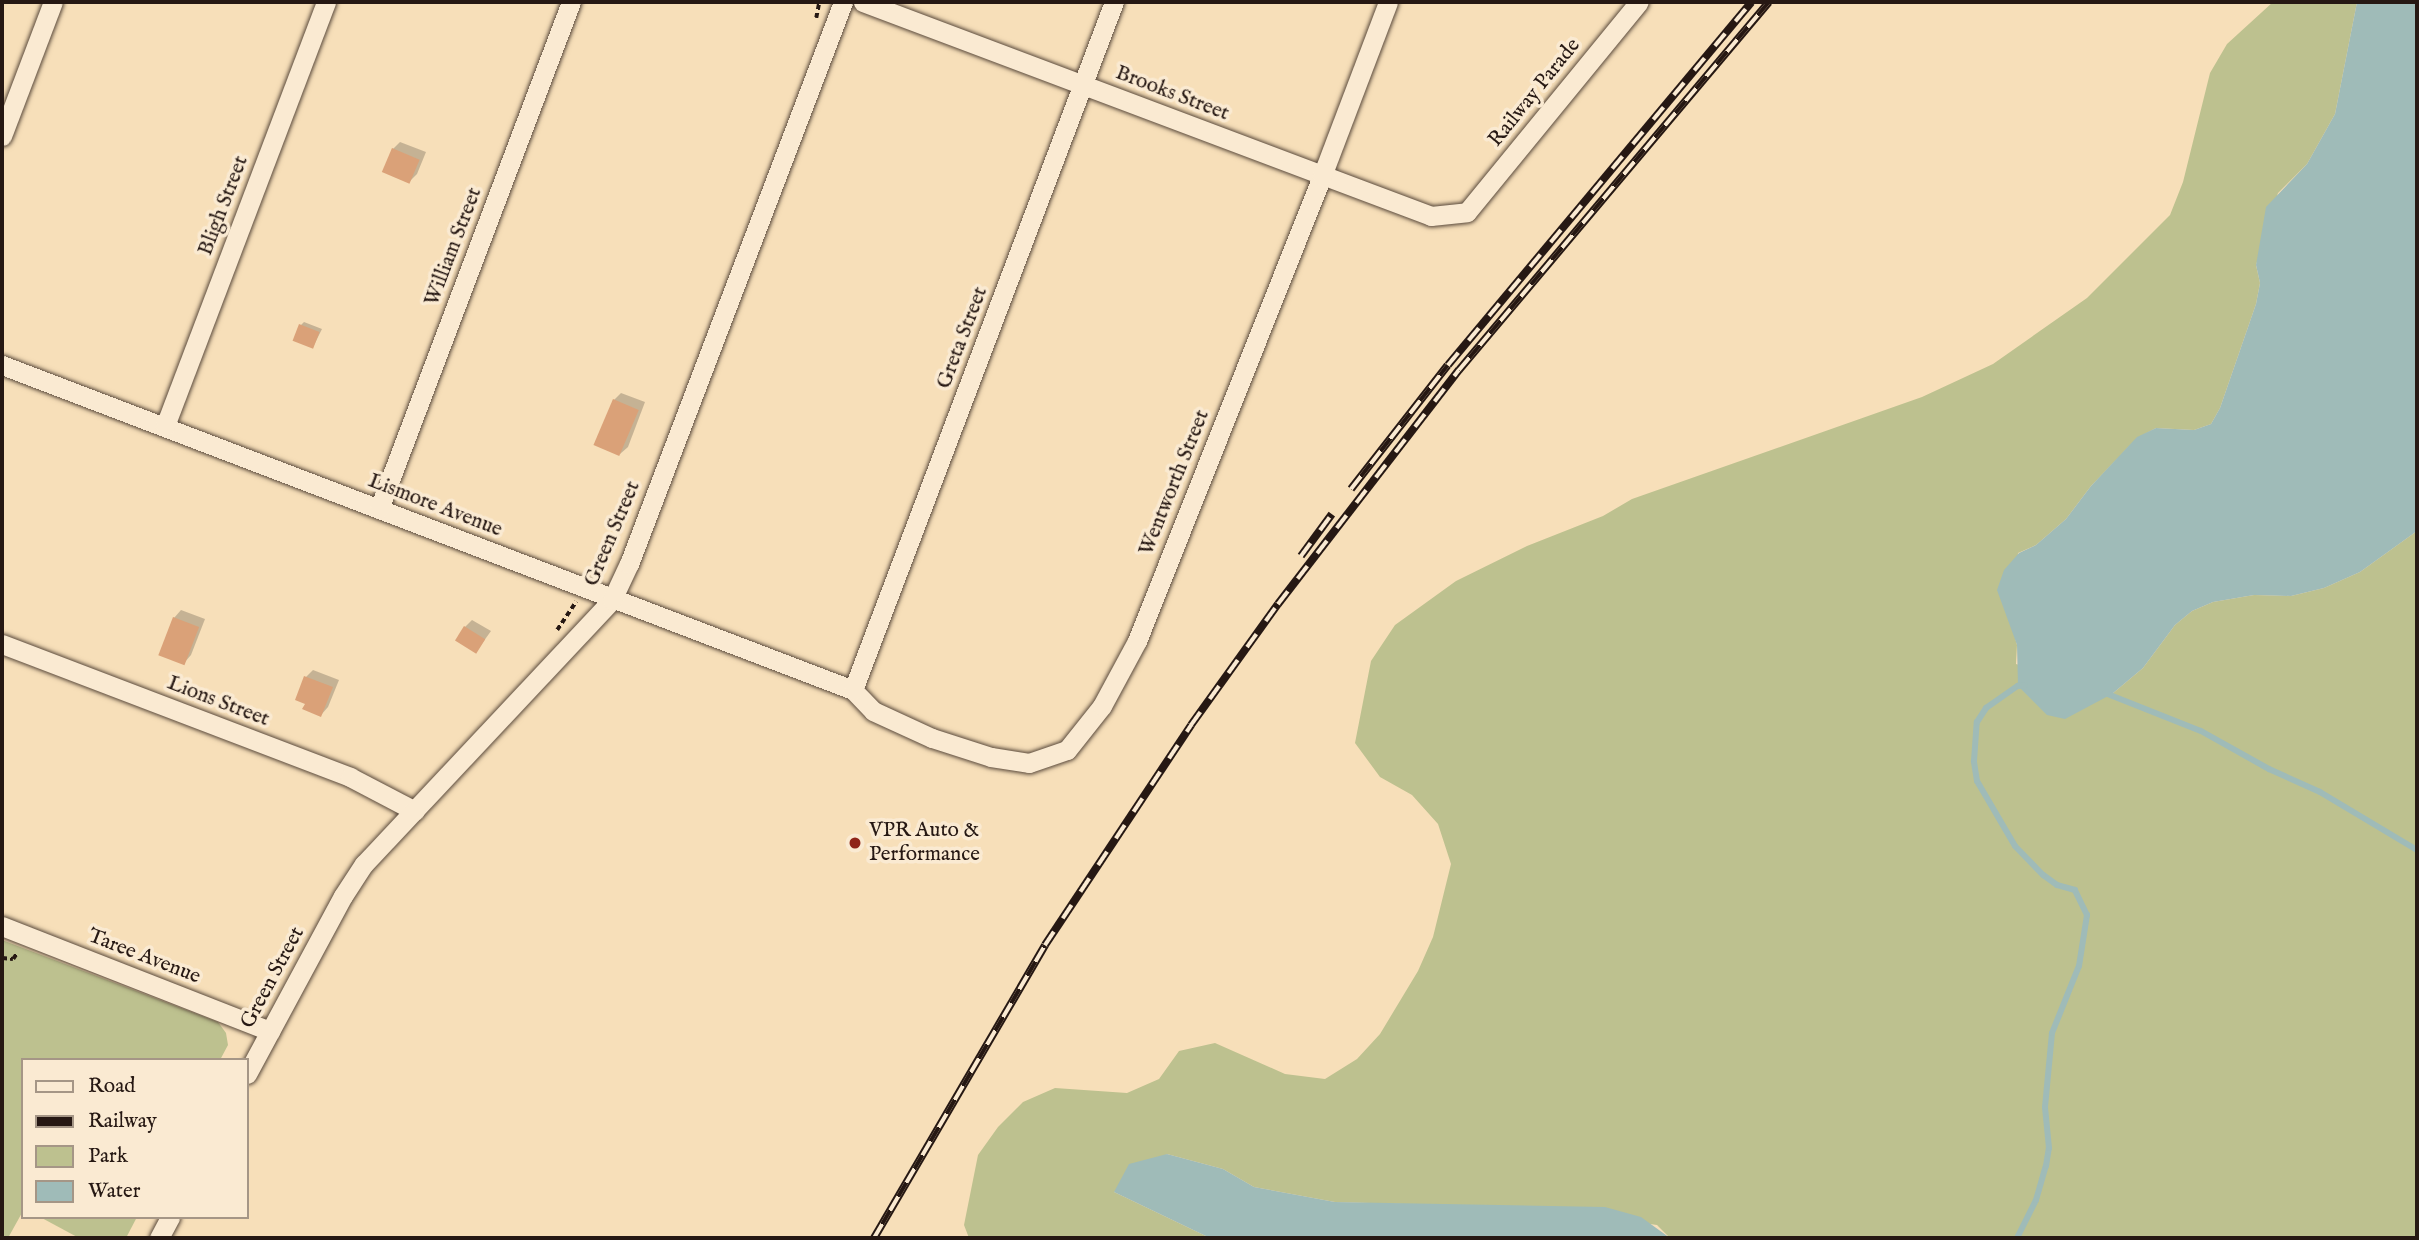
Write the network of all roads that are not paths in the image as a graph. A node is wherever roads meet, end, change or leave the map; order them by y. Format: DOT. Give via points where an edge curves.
graph roads {
  1 [pos="52,2"];
  2 [pos="326,2"];
  3 [pos="571,2"];
  4 [pos="843,2"];
  5 [pos="863,2"];
  6 [pos="1114,2"];
  7 [pos="1388,2"];
  8 [pos="1639,2"];
  9 [pos="1083,85"];
  10 [pos="2,136"];
  11 [pos="1322,176"];
  12 [pos="1467,212"];
  13 [pos="2,365"];
  14 [pos="165,426"];
  15 [pos="379,509"];
  16 [pos="612,600"];
  17 [pos="2,644"];
  18 [pos="853,690"];
  19 [pos="415,811"];
  20 [pos="2,926"];
  21 [pos="270,1031"];
  22 [pos="248,1072"];
  23 [pos="169,1219"];
  24 [pos="159,1238"];
  1 -- 10 [label="street"];
  2 -- 14 [label="street, Bligh Street"];
  3 -- 15 [label="street, William Street"];
  4 -- 16 [label="street, Green Street"];
  5 -- 9 [label="street, Brooks Street"];
  6 -- 9 [label="street, Greta Street"];
  7 -- 11 [label="street, Wentworth Street"];
  8 -- 12 [label="street, Railway Parade"];
  9 -- 11 [label="street, Brooks Street"];
  9 -- 18 [label="street, Greta Street"];
  11 -- 12 [label="street, Brooks Street" via="1431,216"];
  11 -- 18 [label="street, Wentworth Street" via="1138,641 1102,706 1067,750 1029,763 991,757 932,738 873,711"];
  13 -- 14 [label="street, Lismore Avenue"];
  14 -- 15 [label="street, Lismore Avenue"];
  15 -- 16 [label="street, Lismore Avenue"];
  16 -- 18 [label="street, Lismore Avenue"];
  16 -- 19 [label="street, Green Street"];
  17 -- 19 [label="street, Lions Street" via="350,777"];
  19 -- 21 [label="street, Green Street" via="357,875"];
  20 -- 21 [label="street, Taree Avenue"];
  21 -- 22 [label="street, Green Street"];
  23 -- 24 [label="street"];
}
